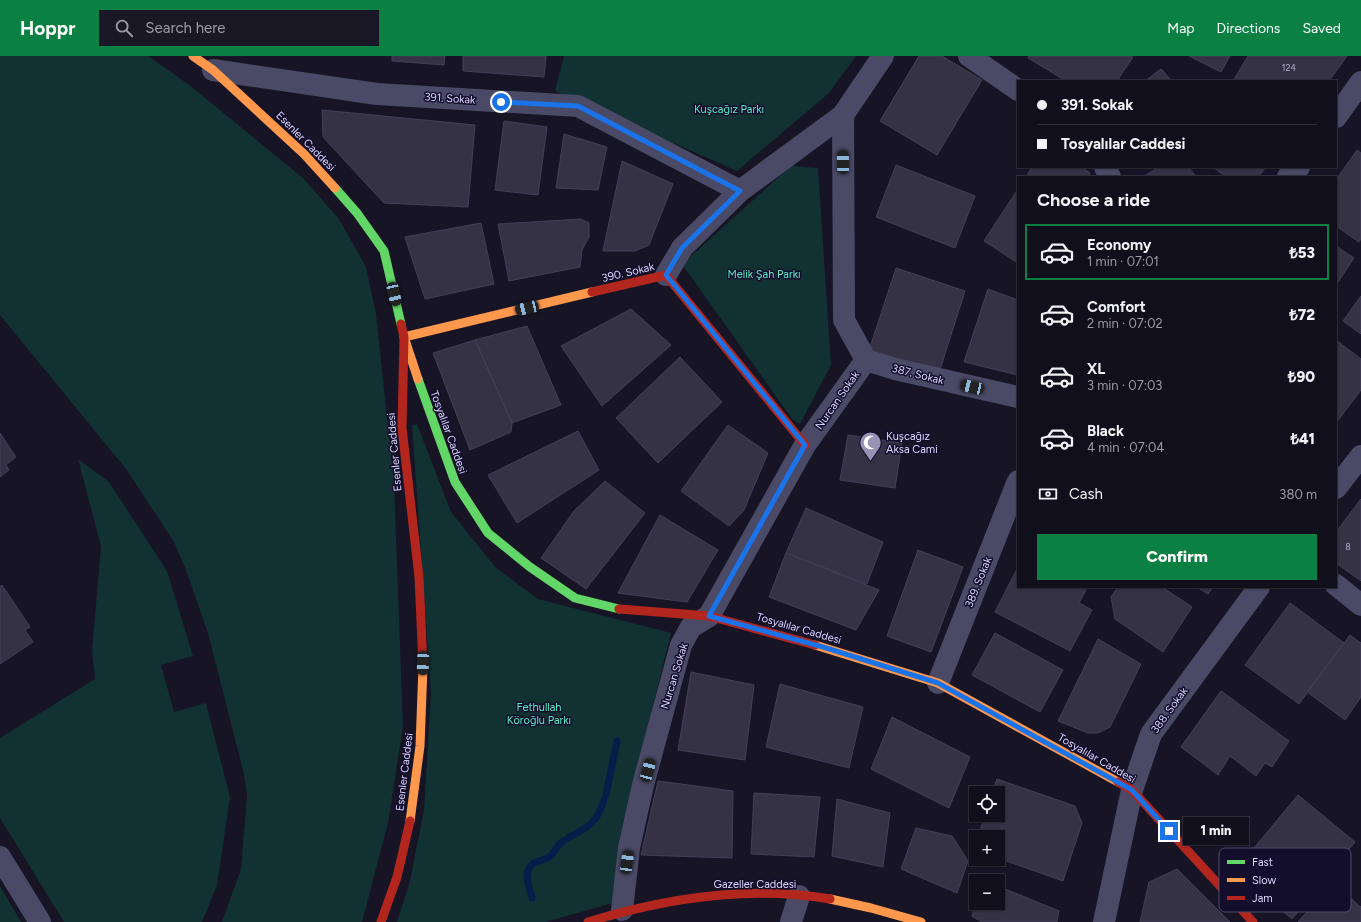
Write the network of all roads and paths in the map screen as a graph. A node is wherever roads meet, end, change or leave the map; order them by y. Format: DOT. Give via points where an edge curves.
graph roads {
  1 [pos="193,56"];
  2 [pos="883,56"];
  3 [pos="969,56"];
  4 [pos="213,70"];
  5 [pos="1361,82"];
  6 [pos="1017,89"];
  7 [pos="843,115"];
  8 [pos="1337,116"];
  9 [pos="1298,168"];
  10 [pos="1289,176"];
  11 [pos="740,191"];
  12 [pos="666,275"];
  13 [pos="404,336"];
  14 [pos="866,360"];
  15 [pos="1017,397"];
  16 [pos="805,445"];
  17 [pos="1361,456"];
  18 [pos="1017,484"];
  19 [pos="1337,487"];
  20 [pos="1337,586"];
  21 [pos="1258,588"];
  22 [pos="1361,605"];
  23 [pos="709,616"];
  24 [pos="938,683"];
  25 [pos="1132,790"];
  26 [pos="0,857"];
  27 [pos="1219,885"];
  28 [pos="799,896"];
  29 [pos="622,910"];
  30 [pos="1244,912"];
  31 [pos="40,922"];
  32 [pos="381,922"];
  33 [pos="588,922"];
  34 [pos="791,922"];
  35 [pos="921,922"];
  36 [pos="1104,922"];
  37 [pos="1253,922"];
  1 -- 4 [label="street, Esenler Caddesi"];
  2 -- 7 [label="street"];
  3 -- 6 [label="street"];
  4 -- 11 [label="street, 391. Sokak" via="377,94 578,106"];
  4 -- 13 [label="street, Esenler Caddesi" via="304,154 357,213 384,251"];
  5 -- 8 [label="street"];
  7 -- 11 [label="street"];
  7 -- 14 [label="street, Nurcan Sokak" via="844,320"];
  9 -- 10 [label="street"];
  11 -- 12 [label="street" via="682,248"];
  12 -- 13 [label="street, 390. Sokak"];
  12 -- 16 [label="street, 390. Sokak"];
  13 -- 23 [label="street, Tosyalılar Caddesi" via="455,482 488,533 530,567 575,598 626,611"];
  13 -- 32 [label="street, Esenler Caddesi" via="402,428 419,577 423,663 420,746 412,810 397,877"];
  14 -- 15 [label="street, 387. Sokak" via="894,369"];
  14 -- 16 [label="street, Nurcan Sokak"];
  16 -- 23 [label="street, Nurcan Sokak"];
  17 -- 19 [label="street"];
  18 -- 24 [label="street, 389. Sokak"];
  20 -- 22 [label="street"];
  21 -- 25 [label="street, 388. Sokak" via="1151,734"];
  23 -- 24 [label="street, Tosyalılar Caddesi" via="823,647"];
  23 -- 29 [label="street, Nurcan Sokak" via="691,627 681,645 629,848"];
  24 -- 25 [label="street, Tosyalılar Caddesi"];
  25 -- 27 [label="street, Tosyalılar Caddesi"];
  25 -- 36 [label="street, 388. Sokak"];
  26 -- 31 [label="street"];
  28 -- 29 [label="street, Gazeller Caddesi" via="726,894"];
  28 -- 34 [label="street"];
  28 -- 35 [label="street, Gazeller Caddesi" via="876,908"];
  29 -- 33 [label="street, Gazeller Caddesi"];
  30 -- 37 [label="street, Tosyalılar Caddesi"];
}
